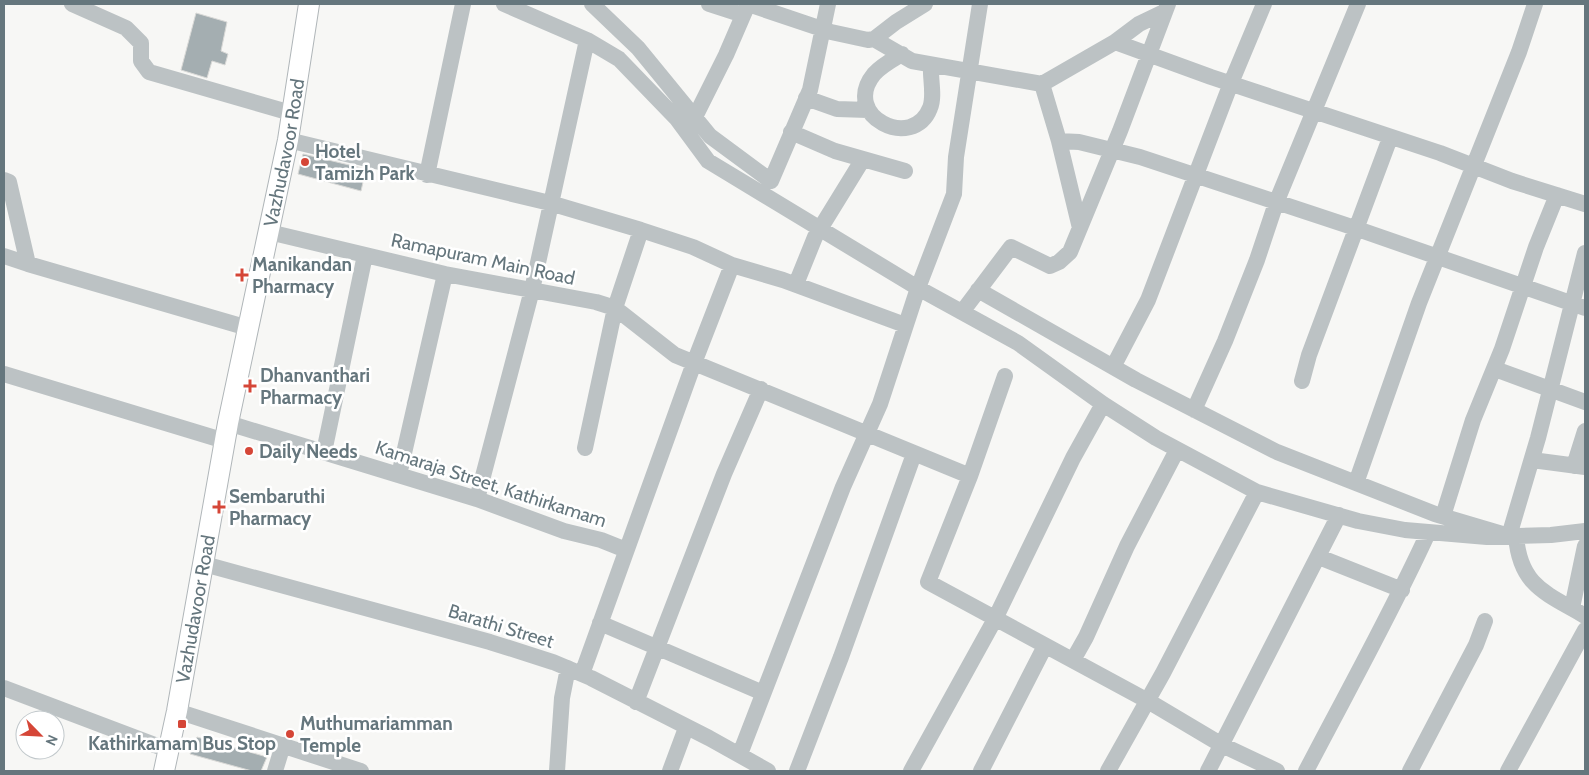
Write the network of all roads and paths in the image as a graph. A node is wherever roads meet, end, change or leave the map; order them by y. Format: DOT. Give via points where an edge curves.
graph roads {
  1 [pos="72,4"];
  2 [pos="309,4"];
  3 [pos="464,4"];
  4 [pos="504,4"];
  5 [pos="592,4"];
  6 [pos="709,4"];
  7 [pos="828,4"];
  8 [pos="925,4"];
  9 [pos="980,4"];
  10 [pos="1264,4"];
  11 [pos="1358,4"];
  12 [pos="1535,4"];
  13 [pos="747,7"];
  14 [pos="1166,8"];
  15 [pos="97,9"];
  16 [pos="824,30"];
  17 [pos="874,39"];
  18 [pos="587,40"];
  19 [pos="1116,42"];
  20 [pos="902,54"];
  21 [pos="1149,54"];
  22 [pos="931,66"];
  23 [pos="968,72"];
  24 [pos="1231,83"];
  25 [pos="1042,84"];
  26 [pos="806,98"];
  27 [pos="868,110"];
  28 [pos="1314,111"];
  29 [pos="291,113"];
  30 [pos="694,117"];
  31 [pos="791,132"];
  32 [pos="1390,138"];
  33 [pos="288,140"];
  34 [pos="1059,141"];
  35 [pos="1112,148"];
  36 [pos="863,159"];
  37 [pos="1474,167"];
  38 [pos="905,171"];
  39 [pos="427,174"];
  40 [pos="1196,176"];
  41 [pos="4,180"];
  42 [pos="1557,195"];
  43 [pos="550,203"];
  44 [pos="1276,203"];
  45 [pos="1585,204"];
  46 [pos="820,228"];
  47 [pos="1080,228"];
  48 [pos="641,230"];
  49 [pos="1357,230"];
  50 [pos="269,232"];
  51 [pos="1585,252"];
  52 [pos="365,255"];
  53 [pos="4,256"];
  54 [pos="1438,258"];
  55 [pos="28,264"];
  56 [pos="732,265"];
  57 [pos="445,274"];
  58 [pos="796,284"];
  59 [pos="1524,287"];
  60 [pos="918,288"];
  61 [pos="532,290"];
  62 [pos="978,290"];
  63 [pos="1578,306"];
  64 [pos="615,308"];
  65 [pos="962,312"];
  66 [pos="905,325"];
  67 [pos="248,328"];
  68 [pos="694,363"];
  69 [pos="1113,367"];
  70 [pos="1495,369"];
  71 [pos="4,374"];
  72 [pos="1005,376"];
  73 [pos="1302,381"];
  74 [pos="761,389"];
  75 [pos="1550,390"];
  76 [pos="1585,402"];
  77 [pos="1103,404"];
  78 [pos="1194,410"];
  79 [pos="1585,431"];
  80 [pos="227,432"];
  81 [pos="868,434"];
  82 [pos="585,448"];
  83 [pos="1177,450"];
  84 [pos="324,452"];
  85 [pos="914,454"];
  86 [pos="1532,460"];
  87 [pos="1580,467"];
  88 [pos="399,475"];
  89 [pos="970,476"];
  90 [pos="1356,483"];
  91 [pos="1258,492"];
  92 [pos="477,499"];
  93 [pos="1339,515"];
  94 [pos="1443,516"];
  95 [pos="1585,531"];
  96 [pos="1428,533"];
  97 [pos="1512,536"];
  98 [pos="1585,546"];
  99 [pos="626,550"];
  100 [pos="1319,557"];
  101 [pos="204,564"];
  102 [pos="1402,590"];
  103 [pos="1579,612"];
  104 [pos="996,620"];
  105 [pos="1485,621"];
  106 [pos="600,623"];
  107 [pos="1585,630"];
  108 [pos="1045,646"];
  109 [pos="657,647"];
  110 [pos="1073,660"];
  111 [pos="575,671"];
  112 [pos="4,688"];
  113 [pos="763,693"];
  114 [pos="1148,701"];
  115 [pos="636,702"];
  116 [pos="177,711"];
  117 [pos="686,728"];
  118 [pos="283,745"];
  119 [pos="1222,745"];
  120 [pos="168,750"];
  121 [pos="740,754"];
  122 [pos="761,769"];
  123 [pos="164,771"];
  124 [pos="275,771"];
  125 [pos="361,771"];
  126 [pos="557,771"];
  127 [pos="670,771"];
  128 [pos="797,771"];
  129 [pos="911,771"];
  130 [pos="981,771"];
  131 [pos="1108,771"];
  132 [pos="1208,771"];
  133 [pos="1277,771"];
  134 [pos="1306,771"];
  135 [pos="1410,771"];
  136 [pos="1508,771"];
  1 -- 15 [label="street"];
  2 -- 29 [label="main road, Vazhudavoor Road"];
  3 -- 39 [label="street"];
  4 -- 18 [label="street"];
  5 -- 30 [label="street" via="638,48"];
  6 -- 13 [label="street"];
  7 -- 16 [label="street"];
  8 -- 17 [label="street"];
  9 -- 23 [label="street"];
  10 -- 24 [label="street"];
  11 -- 28 [label="street"];
  12 -- 37 [label="street"];
  13 -- 16 [label="street"];
  13 -- 30 [label="street"];
  14 -- 19 [label="street"];
  14 -- 21 [label="street"];
  15 -- 29 [label="street" via="138,38 141,61 149,72"];
  16 -- 17 [label="street"];
  16 -- 26 [label="street"];
  17 -- 20 [label="street"];
  18 -- 43 [label="street"];
  18 -- 46 [label="street" via="619,59 677,119 708,161"];
  19 -- 21 [label="street"];
  19 -- 25 [label="street"];
  20 -- 22 [label="street" via="912,62"];
  20 -- 27 [label="street" via="874,74 866,94"];
  21 -- 24 [label="street"];
  21 -- 35 [label="street"];
  22 -- 23 [label="street"];
  22 -- 27 [label="street" via="931,107 919,123 908,128 896,128 876,120"];
  23 -- 25 [label="street"];
  23 -- 60 [label="street" via="954,194"];
  24 -- 28 [label="street"];
  24 -- 40 [label="street"];
  25 -- 34 [label="street"];
  26 -- 27 [label="street" via="836,109"];
  26 -- 31 [label="street"];
  28 -- 32 [label="street"];
  28 -- 44 [label="street"];
  29 -- 33 [label="main road, Vazhudavoor Road"];
  30 -- 31 [label="street" via="710,136 771,181"];
  31 -- 36 [label="street"];
  32 -- 37 [label="street"];
  32 -- 49 [label="street"];
  33 -- 39 [label="street"];
  33 -- 50 [label="main road, Vazhudavoor Road"];
  34 -- 35 [label="street"];
  34 -- 47 [label="street"];
  35 -- 40 [label="street"];
  35 -- 47 [label="street"];
  36 -- 38 [label="street"];
  36 -- 46 [label="street"];
  37 -- 42 [label="street"];
  37 -- 54 [label="street"];
  39 -- 43 [label="street"];
  40 -- 44 [label="street"];
  40 -- 69 [label="street" via="1148,300"];
  41 -- 55 [label="street" via="9,182"];
  42 -- 45 [label="street"];
  42 -- 59 [label="street"];
  43 -- 48 [label="street"];
  43 -- 61 [label="street"];
  44 -- 49 [label="street"];
  44 -- 78 [label="street" via="1257,260"];
  46 -- 58 [label="street"];
  46 -- 60 [label="street"];
  47 -- 62 [label="street" via="1070,252 1050,266 1010,247"];
  48 -- 56 [label="street" via="693,247"];
  48 -- 64 [label="street"];
  49 -- 54 [label="street"];
  49 -- 73 [label="street"];
  50 -- 52 [label="street, Ramapuram Main Road"];
  50 -- 67 [label="main road, Vazhudavoor Road"];
  51 -- 63 [label="street"];
  52 -- 57 [label="street, Ramapuram Main Road"];
  52 -- 84 [label="street"];
  53 -- 55 [label="street"];
  54 -- 59 [label="street"];
  54 -- 90 [label="street"];
  55 -- 67 [label="street"];
  56 -- 58 [label="street"];
  56 -- 68 [label="street"];
  57 -- 61 [label="street, Ramapuram Main Road"];
  57 -- 88 [label="street"];
  58 -- 66 [label="street"];
  59 -- 63 [label="street"];
  59 -- 70 [label="street"];
  60 -- 65 [label="street"];
  60 -- 66 [label="street"];
  61 -- 64 [label="street, Ramapuram Main Road"];
  61 -- 92 [label="street"];
  62 -- 65 [label="street"];
  62 -- 69 [label="street"];
  63 -- 75 [label="street"];
  64 -- 68 [label="street, Ramapuram Main Road" via="675,355"];
  64 -- 82 [label="street"];
  65 -- 77 [label="street" via="1018,343"];
  66 -- 81 [label="street"];
  67 -- 80 [label="main road, Vazhudavoor Road"];
  68 -- 74 [label="street, Ramapuram Main Road"];
  68 -- 99 [label="street"];
  69 -- 78 [label="street"];
  70 -- 75 [label="street"];
  70 -- 94 [label="street" via="1473,420"];
  71 -- 80 [label="street, Kamaraja Street, Kathirkamam"];
  72 -- 89 [label="street"];
  74 -- 81 [label="street, Ramapuram Main Road"];
  74 -- 109 [label="street" via="724,474"];
  75 -- 76 [label="street"];
  75 -- 86 [label="street"];
  77 -- 83 [label="street"];
  77 -- 104 [label="street" via="1073,458"];
  78 -- 90 [label="street" via="1277,452"];
  79 -- 87 [label="street"];
  80 -- 84 [label="street, Kamaraja Street, Kathirkamam"];
  80 -- 101 [label="main road, Vazhudavoor Road"];
  81 -- 85 [label="street, Ramapuram Main Road"];
  81 -- 113 [label="street" via="843,487"];
  83 -- 91 [label="street"];
  83 -- 110 [label="street"];
  84 -- 88 [label="street, Kamaraja Street, Kathirkamam"];
  85 -- 89 [label="street, Ramapuram Main Road"];
  85 -- 128 [label="street"];
  86 -- 87 [label="street"];
  86 -- 97 [label="street"];
  88 -- 92 [label="street, Kamaraja Street, Kathirkamam"];
  89 -- 104 [label="street" via="928,582"];
  90 -- 94 [label="street"];
  91 -- 93 [label="street"];
  91 -- 114 [label="street"];
  92 -- 99 [label="street, Kamaraja Street, Kathirkamam"];
  93 -- 96 [label="street"];
  93 -- 100 [label="street"];
  94 -- 97 [label="street"];
  95 -- 97 [label="street"];
  96 -- 97 [label="street"];
  96 -- 102 [label="street"];
  97 -- 103 [label="street" via="1522,568 1537,586"];
  98 -- 103 [label="street"];
  99 -- 106 [label="street"];
  100 -- 102 [label="street"];
  100 -- 119 [label="street"];
  101 -- 111 [label="street, Barathi Street" via="490,642"];
  101 -- 116 [label="main road, Vazhudavoor Road"];
  102 -- 134 [label="street"];
  104 -- 108 [label="street"];
  104 -- 129 [label="street"];
  105 -- 135 [label="street" via="1476,645"];
  106 -- 109 [label="street"];
  106 -- 111 [label="street"];
  107 -- 136 [label="street"];
  108 -- 110 [label="street"];
  108 -- 130 [label="street"];
  109 -- 113 [label="street"];
  109 -- 115 [label="street"];
  110 -- 114 [label="street"];
  111 -- 115 [label="street, Barathi Street"];
  111 -- 126 [label="street" via="562,698"];
  112 -- 120 [label="street"];
  113 -- 121 [label="street"];
  114 -- 119 [label="street"];
  114 -- 131 [label="street"];
  115 -- 117 [label="street, Barathi Street"];
  116 -- 118 [label="street"];
  116 -- 120 [label="main road, Vazhudavoor Road"];
  117 -- 121 [label="street, Barathi Street"];
  117 -- 127 [label="street"];
  118 -- 124 [label="street"];
  118 -- 125 [label="street"];
  119 -- 132 [label="street"];
  119 -- 133 [label="street"];
  120 -- 123 [label="main road, Vazhudavoor Road"];
  121 -- 122 [label="street, Barathi Street"];
}
